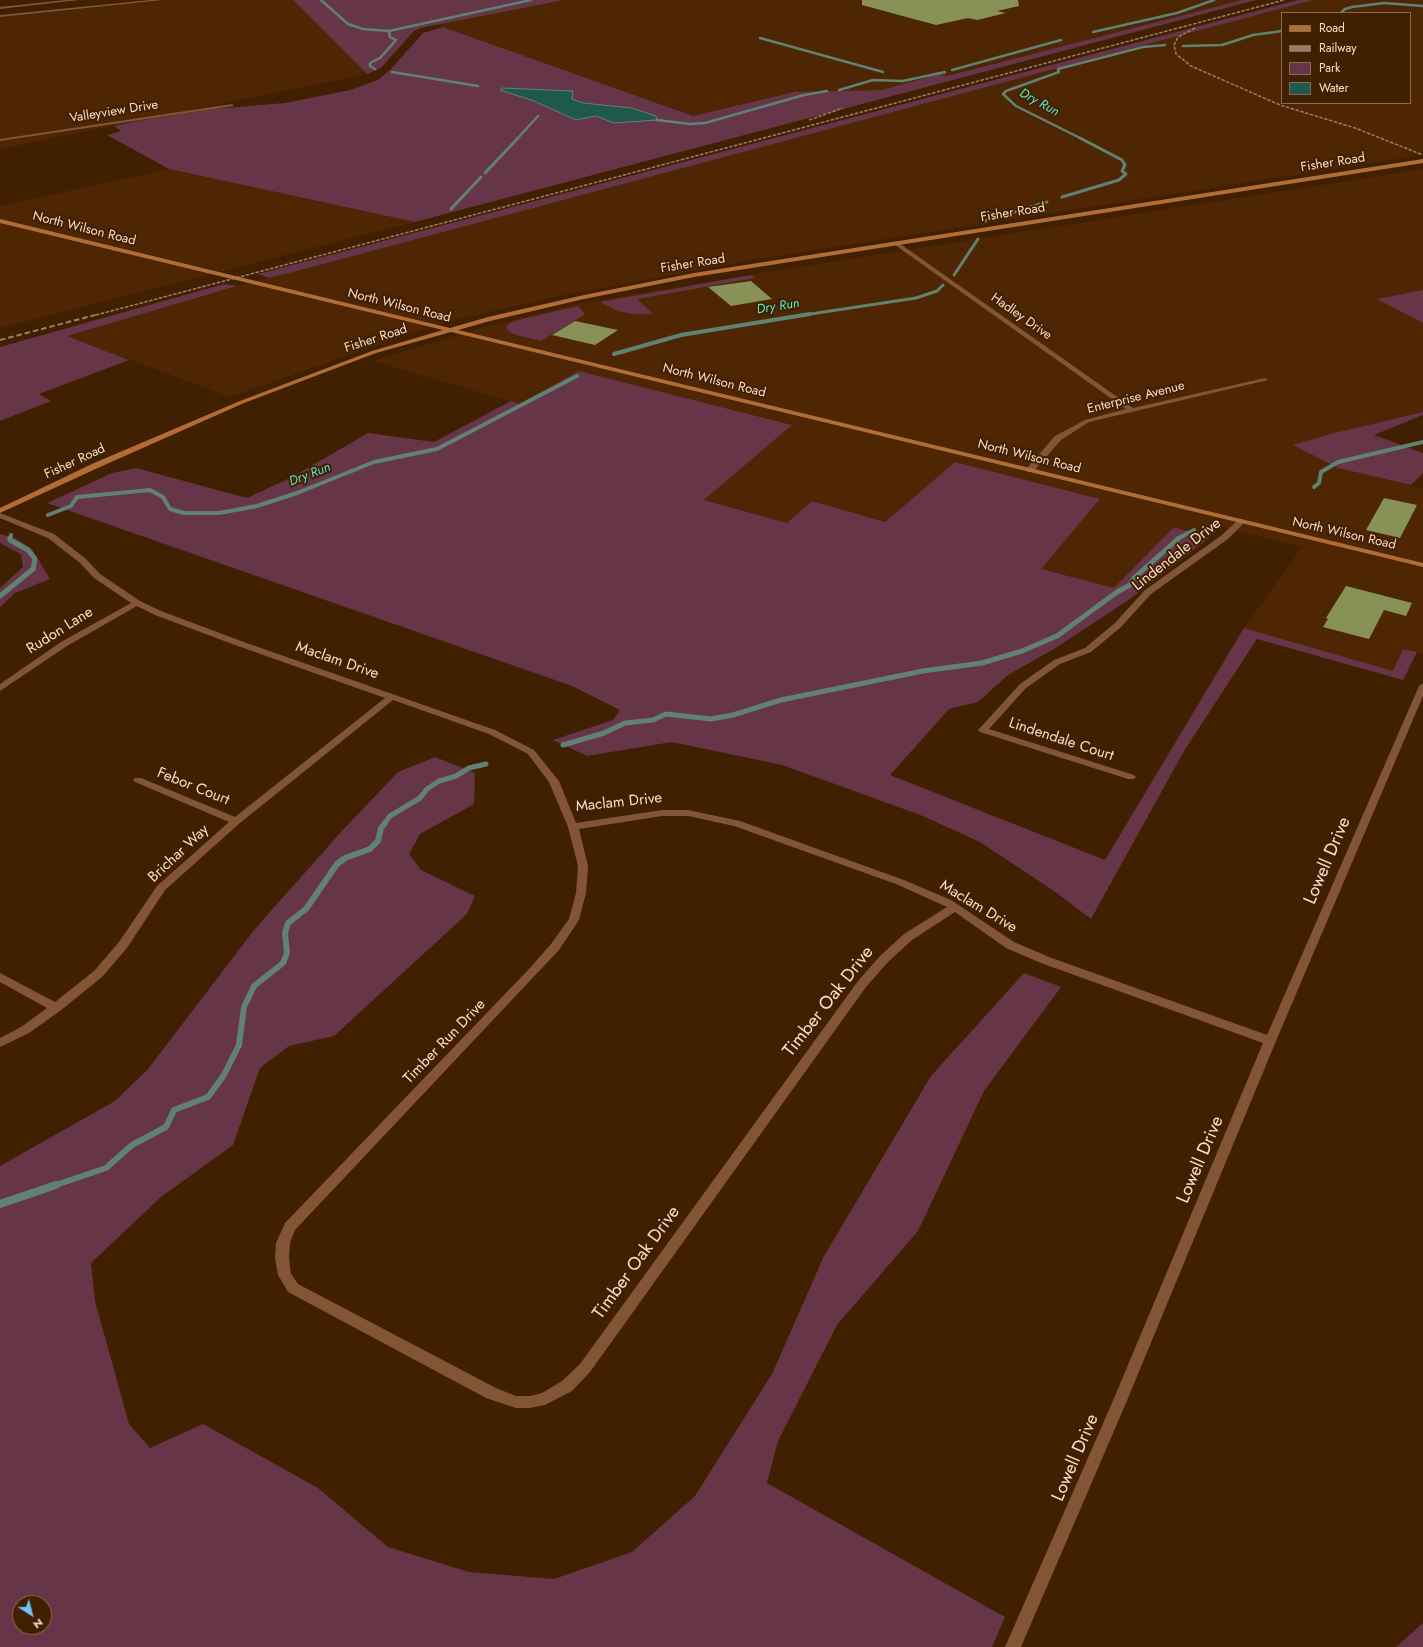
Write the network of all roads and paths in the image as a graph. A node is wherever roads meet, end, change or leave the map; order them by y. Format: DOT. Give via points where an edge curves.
graph roads {
  1 [pos="77,0"];
  2 [pos="162,0"];
  3 [pos="0,8"];
  4 [pos="0,16"];
  5 [pos="232,105"];
  6 [pos="0,140"];
  7 [pos="1423,161"];
  8 [pos="0,221"];
  9 [pos="897,244"];
  10 [pos="447,330"];
  11 [pos="1265,380"];
  12 [pos="1132,410"];
  13 [pos="1030,470"];
  14 [pos="0,511"];
  15 [pos="0,515"];
  16 [pos="1242,521"];
  17 [pos="1423,565"];
  18 [pos="137,603"];
  19 [pos="1423,686"];
  20 [pos="0,688"];
  21 [pos="392,696"];
  22 [pos="983,730"];
  23 [pos="1131,777"];
  24 [pos="138,780"];
  25 [pos="236,820"];
  26 [pos="573,827"];
  27 [pos="955,907"];
  28 [pos="0,977"];
  29 [pos="56,1008"];
  30 [pos="1270,1041"];
  31 [pos="0,1043"];
  32 [pos="282,1258"];
  33 [pos="1013,1647"];
  1 -- 3 [label="street"];
  2 -- 4 [label="street"];
  5 -- 6 [label="street, Valleyview Drive"];
  7 -- 9 [label="main road, Fisher Road"];
  8 -- 10 [label="main road, North Wilson Road"];
  9 -- 10 [label="main road, Fisher Road" via="638,285"];
  9 -- 12 [label="street, Hadley Drive"];
  10 -- 13 [label="main road, North Wilson Road"];
  10 -- 14 [label="main road, Fisher Road" via="374,352 242,402 90,468"];
  11 -- 12 [label="street, Enterprise Avenue"];
  12 -- 13 [label="street, Enterprise Avenue" via="1097,418 1065,433"];
  13 -- 16 [label="main road, North Wilson Road"];
  15 -- 18 [label="street, Maclam Drive" via="51,536 83,561 97,576"];
  16 -- 17 [label="main road, North Wilson Road"];
  16 -- 22 [label="street, Lindendale Drive" via="1148,592 1118,625 1088,650 1058,662 1022,686"];
  18 -- 20 [label="street, Rudon Lane" via="64,644"];
  18 -- 21 [label="street, Maclam Drive" via="238,643"];
  19 -- 30 [label="street, Lowell Drive"];
  21 -- 25 [label="street, Brichar Way"];
  21 -- 26 [label="street, Maclam Drive" via="492,732 530,752 554,781"];
  22 -- 23 [label="street, Lindendale Court"];
  24 -- 25 [label="street, Febor Court"];
  25 -- 29 [label="street, Brichar Way" via="161,888 123,945 98,974"];
  26 -- 27 [label="street, Maclam Drive" via="662,813 688,813 713,817 900,882"];
  26 -- 32 [label="street, Timber Run Drive" via="582,866 581,893 574,920 533,972 290,1227 283,1243"];
  27 -- 30 [label="street, Maclam Drive" via="1010,945 1045,960"];
  27 -- 32 [label="street, Timber Oak Drive" via="908,937 862,984 584,1368 568,1386 545,1400 516,1402 491,1393 293,1288 285,1275"];
  28 -- 29 [label="street"];
  29 -- 31 [label="street, Brichar Way" via="25,1030"];
  30 -- 33 [label="street, Lowell Drive" via="1119,1403"];
}
